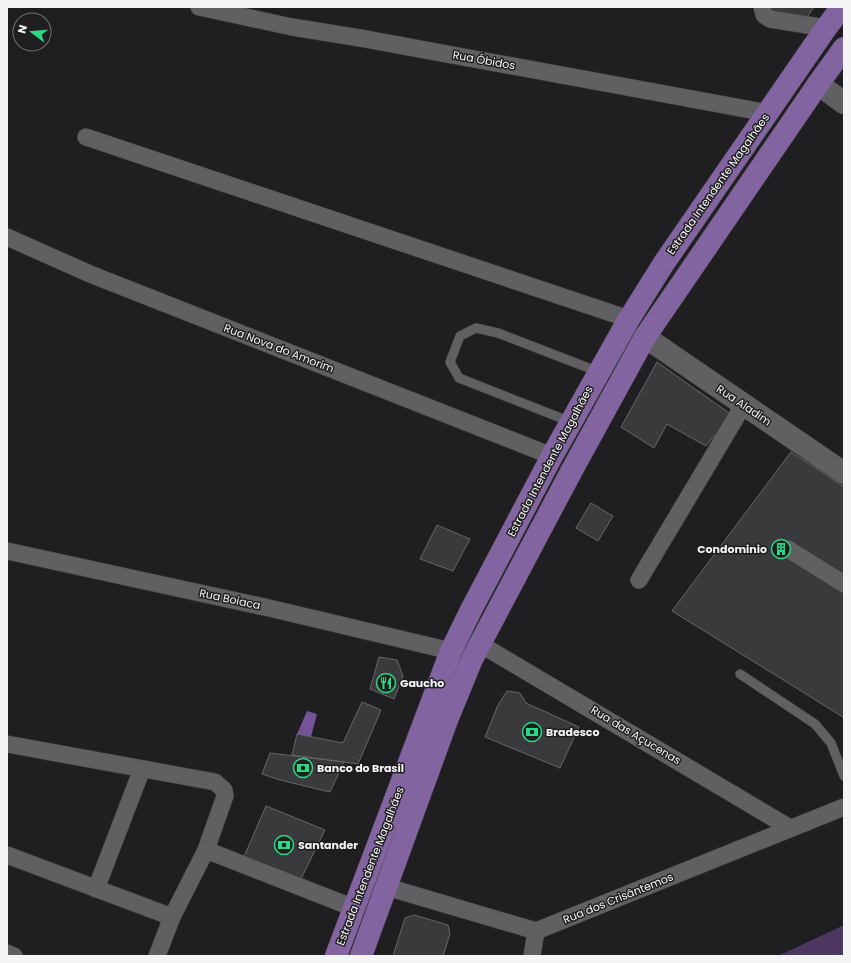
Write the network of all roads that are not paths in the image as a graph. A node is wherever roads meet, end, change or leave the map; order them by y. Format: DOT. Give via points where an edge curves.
graph roads {
  1 [pos="762,7"];
  2 [pos="842,7"];
  3 [pos="206,8"];
  4 [pos="826,28"];
  5 [pos="844,48"];
  6 [pos="818,84"];
  7 [pos="844,103"];
  8 [pos="768,113"];
  9 [pos="86,137"];
  10 [pos="7,237"];
  11 [pos="629,319"];
  12 [pos="645,337"];
  13 [pos="599,372"];
  14 [pos="744,404"];
  15 [pos="571,422"];
  16 [pos="552,456"];
  17 [pos="844,473"];
  18 [pos="788,548"];
  19 [pos="7,551"];
  20 [pos="639,580"];
  21 [pos="843,581"];
  22 [pos="480,644"];
  23 [pos="451,651"];
  24 [pos="740,674"];
  25 [pos="7,744"];
  26 [pos="142,769"];
  27 [pos="844,776"];
  28 [pos="844,807"];
  29 [pos="790,828"];
  30 [pos="206,850"];
  31 [pos="7,855"];
  32 [pos="387,887"];
  33 [pos="96,889"];
  34 [pos="354,908"];
  35 [pos="172,917"];
  36 [pos="536,931"];
  37 [pos="7,954"];
  38 [pos="14,956"];
  39 [pos="157,956"];
  40 [pos="336,956"];
  41 [pos="361,956"];
  42 [pos="532,956"];
  1 -- 4 [label="street" via="764,15 770,18"];
  2 -- 4 [label="main road, Estrada Intendente Magalhães"];
  3 -- 8 [label="street, Rua Óbidos"];
  4 -- 8 [label="main road, Estrada Intendente Magalhães"];
  5 -- 6 [label="main road, Estrada Intendente Magalhães"];
  6 -- 7 [label="street"];
  6 -- 12 [label="main road, Estrada Intendente Magalhães"];
  8 -- 11 [label="main road, Estrada Intendente Magalhães" via="664,263"];
  9 -- 11 [label="street"];
  10 -- 16 [label="street, Rua Nova do Amorim" via="90,274"];
  11 -- 13 [label="main road, Estrada Intendente Magalhães"];
  12 -- 14 [label="street, Rua Aladim"];
  12 -- 22 [label="main road, Estrada Intendente Magalhães"];
  13 -- 15 [label="main road, Estrada Intendente Magalhães"];
  13 -- 15 [label="lane" via="498,333 476,328 460,336 450,362 460,378"];
  14 -- 17 [label="street, Rua Aladim"];
  14 -- 20 [label="street"];
  15 -- 16 [label="main road, Estrada Intendente Magalhães"];
  16 -- 23 [label="main road, Estrada Intendente Magalhães"];
  18 -- 21 [label="street"];
  19 -- 23 [label="street, Rua Boiaca"];
  22 -- 29 [label="street, Rua das Açucenas"];
  22 -- 32 [label="main road, Estrada Intendente Magalhães" via="450,714"];
  23 -- 34 [label="main road, Estrada Intendente Magalhães"];
  24 -- 27 [label="lane" via="815,724 831,743"];
  25 -- 26 [label="street"];
  26 -- 30 [label="street" via="215,782 224,790 225,796"];
  26 -- 33 [label="street"];
  28 -- 29 [label="street, Rua dos Crisântemos"];
  29 -- 36 [label="street, Rua dos Crisântemos"];
  30 -- 34 [label="street"];
  30 -- 35 [label="street"];
  31 -- 33 [label="street"];
  32 -- 36 [label="street"];
  32 -- 41 [label="main road, Estrada Intendente Magalhães"];
  33 -- 35 [label="street"];
  34 -- 40 [label="main road, Estrada Intendente Magalhães"];
  35 -- 39 [label="street"];
  36 -- 42 [label="street"];
  37 -- 38 [label="street"];
}
